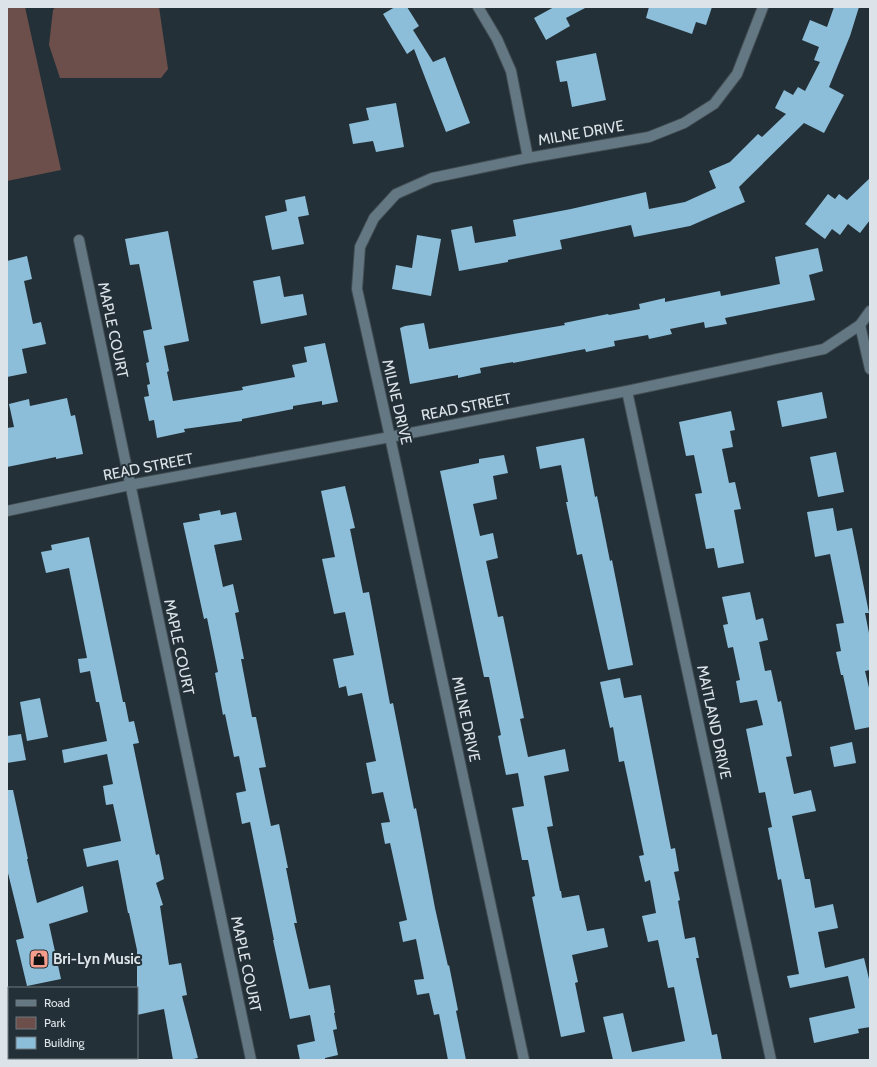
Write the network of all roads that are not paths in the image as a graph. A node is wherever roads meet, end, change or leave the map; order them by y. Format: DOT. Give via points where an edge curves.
graph roads {
  1 [pos="478,7"];
  2 [pos="763,7"];
  3 [pos="528,158"];
  4 [pos="79,240"];
  5 [pos="870,311"];
  6 [pos="860,325"];
  7 [pos="870,369"];
  8 [pos="627,391"];
  9 [pos="390,437"];
  10 [pos="130,485"];
  11 [pos="7,511"];
  12 [pos="251,1060"];
  13 [pos="524,1060"];
  14 [pos="771,1060"];
  1 -- 3 [label="street" via="498,39 511,71"];
  2 -- 3 [label="street, MILNE DRIVE" via="736,74 714,104 684,123 649,136"];
  3 -- 9 [label="street, MILNE DRIVE" via="432,178 396,194 374,218 360,247 357,289"];
  4 -- 10 [label="street, MAPLE COURT"];
  5 -- 6 [label="street, READ STREET"];
  6 -- 7 [label="street"];
  6 -- 8 [label="street, READ STREET" via="824,349"];
  8 -- 9 [label="street, READ STREET"];
  8 -- 14 [label="street, MAITLAND DRIVE"];
  9 -- 10 [label="street, READ STREET"];
  9 -- 13 [label="street, MILNE DRIVE"];
  10 -- 11 [label="street, READ STREET"];
  10 -- 12 [label="street, MAPLE COURT"];
}
